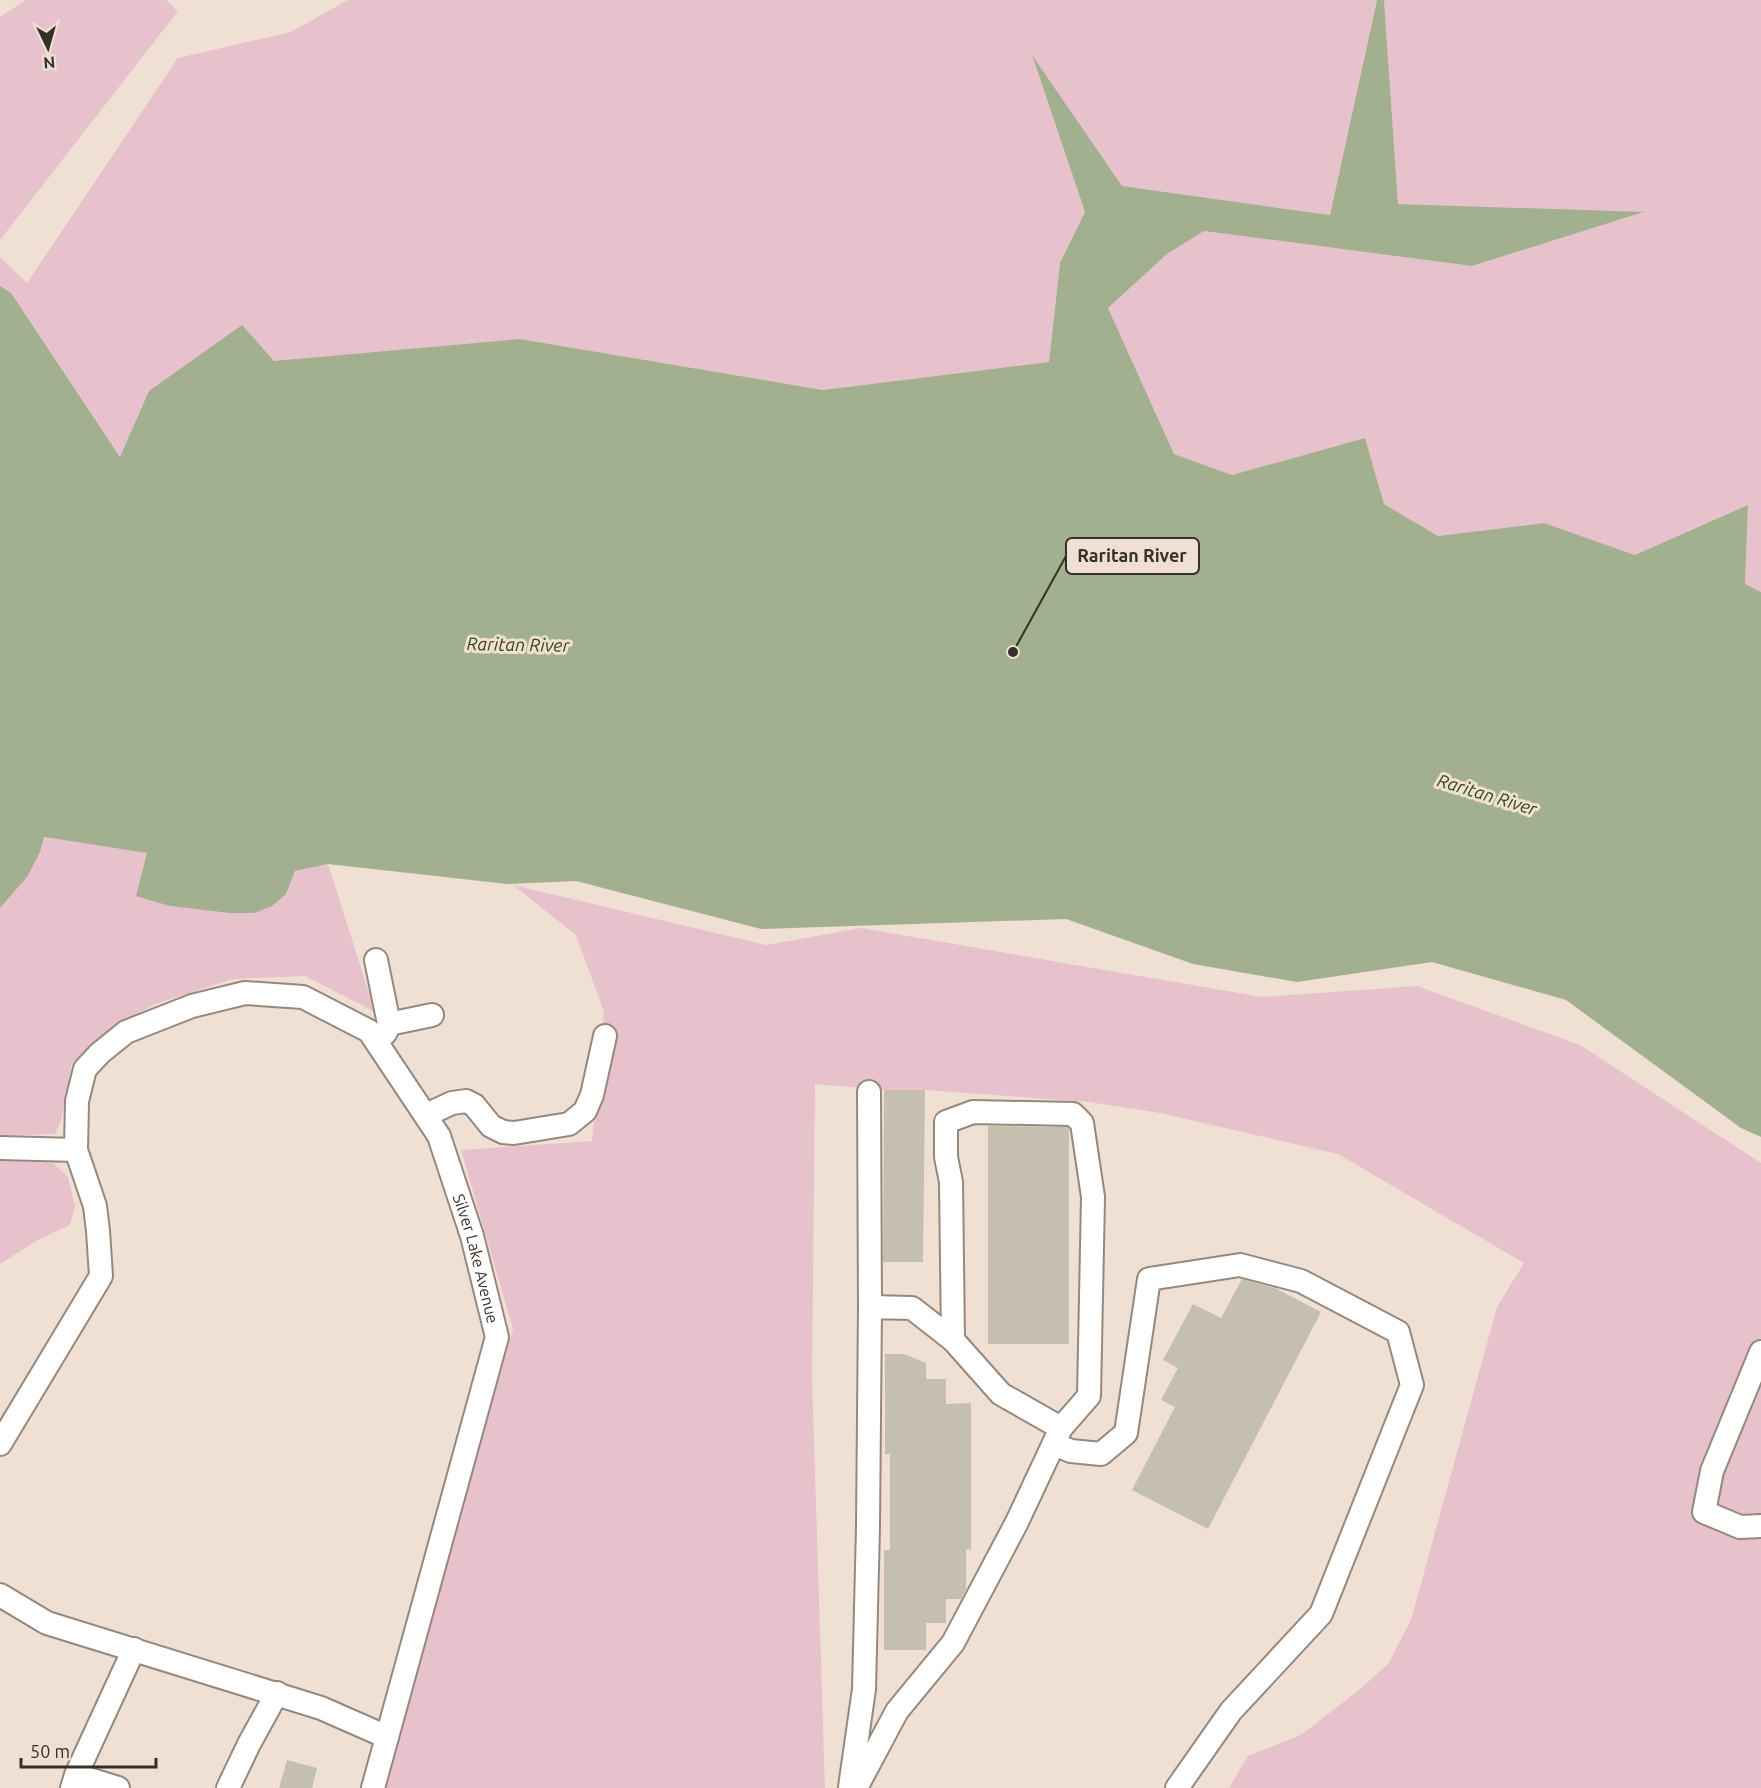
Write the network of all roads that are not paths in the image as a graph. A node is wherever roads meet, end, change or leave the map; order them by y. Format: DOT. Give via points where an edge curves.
graph roads {
  1 [pos="376,960"];
  2 [pos="432,1015"];
  3 [pos="383,1033"];
  4 [pos="605,1036"];
  5 [pos="869,1092"];
  6 [pos="426,1115"];
  7 [pos="0,1148"];
  8 [pos="76,1150"];
  9 [pos="870,1307"];
  10 [pos="953,1340"];
  11 [pos="1761,1352"];
  12 [pos="1058,1436"];
  13 [pos="0,1444"];
  14 [pos="1750,1526"];
  15 [pos="0,1595"];
  16 [pos="134,1649"];
  17 [pos="277,1693"];
  18 [pos="387,1737"];
  19 [pos="74,1782"];
  20 [pos="118,1788"];
  21 [pos="228,1788"];
  22 [pos="373,1788"];
  23 [pos="850,1788"];
  24 [pos="856,1788"];
  25 [pos="1177,1788"];
  1 -- 3 [label="street"];
  2 -- 3 [label="street"];
  3 -- 6 [label="street, Silver Lake Avenue"];
  3 -- 8 [label="street, Silver Lake Avenue" via="369,1030 303,997 245,993 192,1006 126,1032 85,1069 77,1101"];
  4 -- 6 [label="street" via="592,1095 585,1111 569,1124 503,1132 491,1126 466,1101"];
  5 -- 9 [label="street"];
  6 -- 18 [label="street, Silver Lake Avenue" via="440,1136 472,1236 497,1337"];
  7 -- 8 [label="street"];
  8 -- 13 [label="street, Silver Lake Avenue" via="95,1206 101,1275"];
  9 -- 10 [label="street" via="912,1308"];
  9 -- 23 [label="street" via="864,1689"];
  10 -- 12 [label="street" via="1001,1394"];
  10 -- 12 [label="street" via="951,1182 946,1122 973,1112 1073,1114 1082,1124 1092,1197 1089,1396"];
  11 -- 14 [label="street" via="1712,1471 1704,1512"];
  12 -- 24 [label="street" via="953,1643 897,1711"];
  12 -- 25 [label="street" via="1071,1451 1101,1454 1126,1433 1149,1279 1240,1265 1301,1281 1398,1332 1412,1385 1321,1614 1231,1711"];
  15 -- 16 [label="street" via="47,1623"];
  16 -- 17 [label="street"];
  16 -- 19 [label="street"];
  17 -- 18 [label="street"];
  17 -- 21 [label="street"];
  18 -- 22 [label="street, Silver Lake Avenue"];
  19 -- 20 [label="street"];
}
